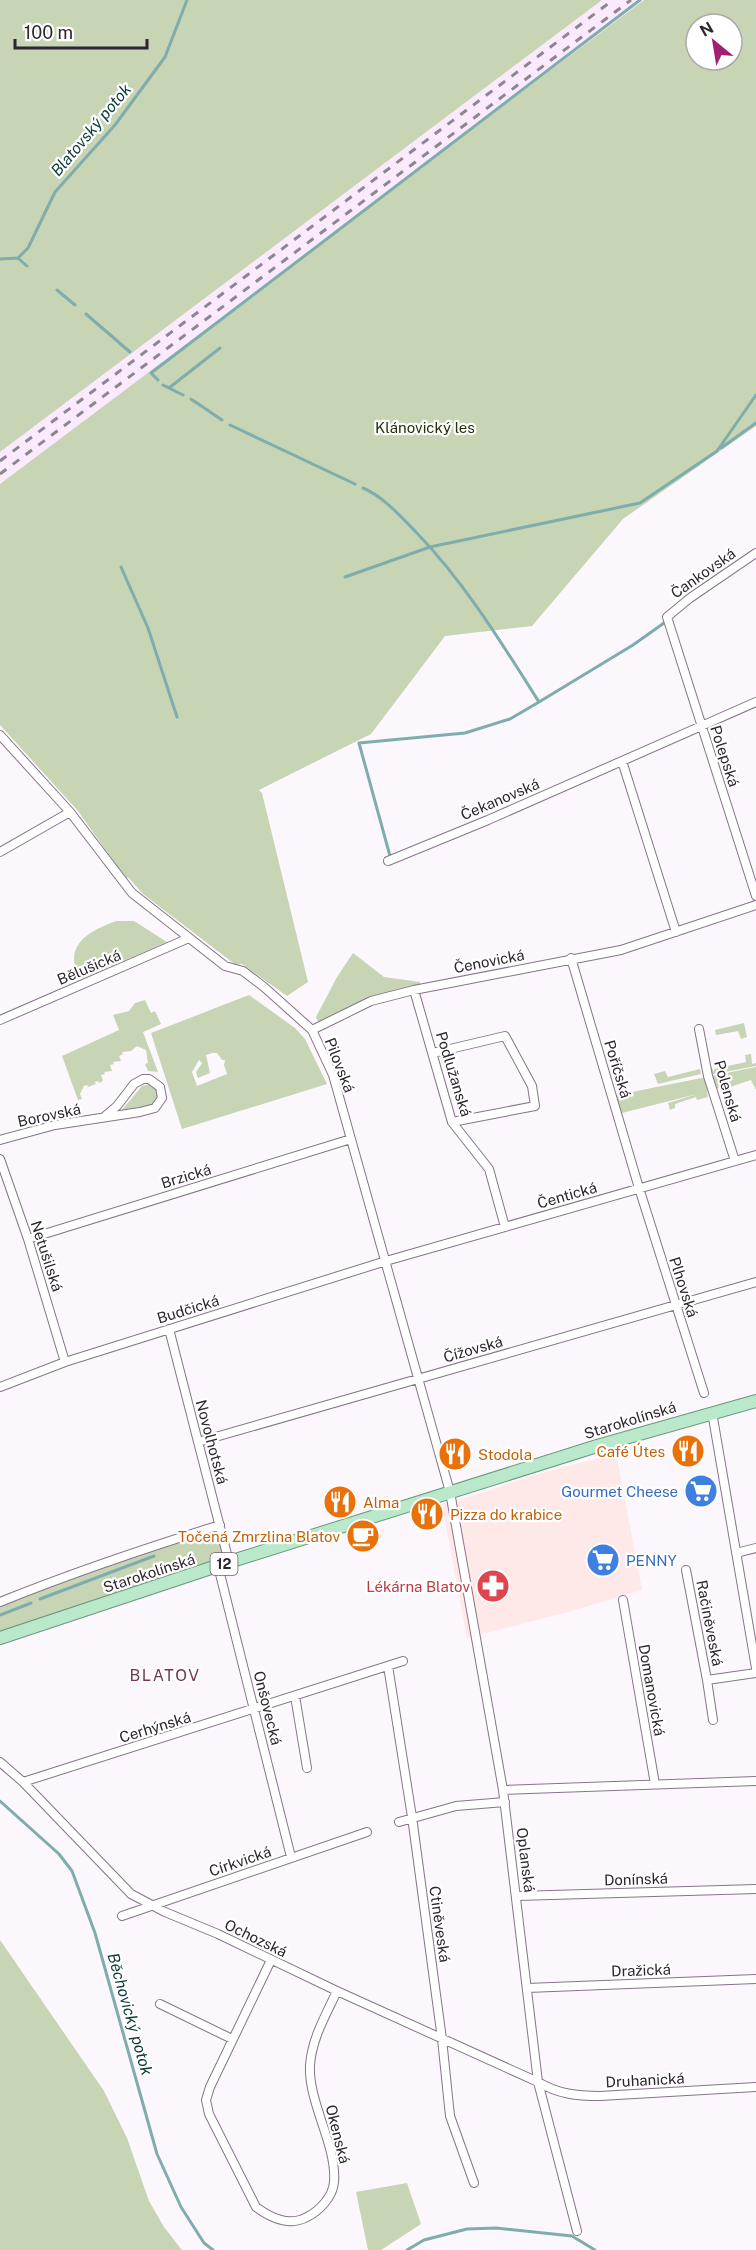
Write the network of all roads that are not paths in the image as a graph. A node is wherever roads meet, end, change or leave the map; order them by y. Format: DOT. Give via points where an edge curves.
graph roads {
  1 [pos="756,553"];
  2 [pos="668,621"];
  3 [pos="756,702"];
  4 [pos="702,726"];
  5 [pos="0,735"];
  6 [pos="622,761"];
  7 [pos="70,812"];
  8 [pos="0,852"];
  9 [pos="388,861"];
  10 [pos="756,896"];
  11 [pos="756,905"];
  12 [pos="676,932"];
  13 [pos="189,938"];
  14 [pos="571,958"];
  15 [pos="414,990"];
  16 [pos="0,1020"];
  17 [pos="699,1029"];
  18 [pos="312,1030"];
  19 [pos="433,1053"];
  20 [pos="104,1117"];
  21 [pos="452,1122"];
  22 [pos="351,1139"];
  23 [pos="0,1140"];
  24 [pos="756,1155"];
  25 [pos="0,1159"];
  26 [pos="735,1161"];
  27 [pos="639,1188"];
  28 [pos="505,1227"];
  29 [pos="28,1239"];
  30 [pos="386,1261"];
  31 [pos="756,1282"];
  32 [pos="676,1305"];
  33 [pos="169,1329"];
  34 [pos="65,1362"];
  35 [pos="416,1379"];
  36 [pos="0,1387"];
  37 [pos="704,1393"];
  38 [pos="756,1401"];
  39 [pos="712,1412"];
  40 [pos="198,1442"];
  41 [pos="450,1492"];
  42 [pos="220,1525"];
  43 [pos="756,1548"];
  44 [pos="736,1553"];
  45 [pos="224,1564"];
  46 [pos="686,1570"];
  47 [pos="623,1600"];
  48 [pos="0,1602"];
  49 [pos="0,1638"];
  50 [pos="403,1661"];
  51 [pos="388,1666"];
  52 [pos="756,1668"];
  53 [pos="756,1673"];
  54 [pos="707,1680"];
  55 [pos="295,1696"];
  56 [pos="254,1709"];
  57 [pos="713,1720"];
  58 [pos="0,1762"];
  59 [pos="307,1768"];
  60 [pos="756,1780"];
  61 [pos="23,1782"];
  62 [pos="655,1784"];
  63 [pos="503,1790"];
  64 [pos="505,1802"];
  65 [pos="412,1817"];
  66 [pos="399,1822"];
  67 [pos="367,1832"];
  68 [pos="291,1857"];
  69 [pos="756,1889"];
  70 [pos="517,1896"];
  71 [pos="153,1905"];
  72 [pos="122,1916"];
  73 [pos="271,1960"];
  74 [pos="756,1979"];
  75 [pos="527,1988"];
  76 [pos="337,1991"];
  77 [pos="160,2004"];
  78 [pos="232,2039"];
  79 [pos="442,2039"];
  80 [pos="538,2082"];
  81 [pos="756,2088"];
  82 [pos="474,2182"];
  83 [pos="577,2230"];
  1 -- 2 [label="street, Čankovská" via="690,598"];
  2 -- 4 [label="street, Polepská"];
  3 -- 4 [label="street, Čekanovská"];
  4 -- 6 [label="street, Čekanovská"];
  4 -- 10 [label="street, Polepská"];
  5 -- 7 [label="street, Pilovská"];
  6 -- 9 [label="street, Čekanovská"];
  6 -- 12 [label="street"];
  7 -- 8 [label="street"];
  7 -- 13 [label="street, Pilovská" via="132,892"];
  11 -- 12 [label="street, Čenovická"];
  12 -- 14 [label="street, Čenovická" via="621,950"];
  13 -- 16 [label="street, Bělušická"];
  13 -- 18 [label="street, Pilovská" via="225,966 243,971"];
  14 -- 15 [label="street, Čenovická"];
  14 -- 27 [label="street, Poříčská"];
  15 -- 18 [label="street, Čenovická" via="371,1001"];
  15 -- 19 [label="street, Podlužanská"];
  17 -- 26 [label="street, Polenská" via="708,1076"];
  18 -- 22 [label="street, Pilovská" via="333,1075"];
  19 -- 21 [label="street, Podlužanská"];
  19 -- 21 [label="street" via="505,1036 532,1086 535,1106"];
  20 -- 20 [label="street, Borovská" via="155,1108 162,1098 160,1087 149,1079 138,1082"];
  20 -- 23 [label="street, Borovská"];
  21 -- 28 [label="street, Podlužanská" via="489,1169"];
  22 -- 29 [label="street, Brzická"];
  22 -- 30 [label="street, Pilovská"];
  24 -- 26 [label="street, Čentická"];
  25 -- 29 [label="street, Netušilská"];
  26 -- 27 [label="street, Čentická"];
  27 -- 28 [label="street, Čentická"];
  27 -- 32 [label="street, Plhovská"];
  28 -- 30 [label="street, Čentická"];
  29 -- 34 [label="street, Netušilská"];
  30 -- 33 [label="street, Budčická"];
  30 -- 35 [label="street, Pilovská"];
  31 -- 32 [label="street, Čížovská"];
  32 -- 35 [label="street, Čížovská"];
  32 -- 37 [label="street, Plhovská"];
  33 -- 34 [label="street, Budčická"];
  33 -- 40 [label="street, Novolhotská"];
  34 -- 36 [label="street, Budčická"];
  35 -- 40 [label="street, Čížovská"];
  35 -- 41 [label="street, Pilovská"];
  38 -- 39 [label="main road, Starokolínská / 12"];
  39 -- 41 [label="main road, Starokolínská / 12"];
  39 -- 44 [label="street"];
  40 -- 42 [label="street, Novolhotská"];
  41 -- 45 [label="main road, Starokolínská / 12"];
  41 -- 63 [label="street, Oplanská"];
  42 -- 45 [label="street, Novolhotská"];
  42 -- 48 [label="street, Starokolínská"];
  43 -- 44 [label="street"];
  44 -- 52 [label="street"];
  45 -- 49 [label="main road, Starokolínská / 12"];
  45 -- 56 [label="street, Onšovecká"];
  46 -- 54 [label="street, Račiněveská"];
  47 -- 62 [label="street, Domanovická"];
  50 -- 51 [label="street, Cerhýnská"];
  51 -- 55 [label="street, Cerhýnská"];
  51 -- 65 [label="street, Ctiněveská"];
  53 -- 54 [label="street, Račiněveská"];
  54 -- 57 [label="street, Račiněveská"];
  55 -- 56 [label="street, Cerhýnská"];
  55 -- 59 [label="street"];
  56 -- 61 [label="street, Cerhýnská"];
  56 -- 68 [label="street, Onšovecká"];
  58 -- 61 [label="street, Ochozská"];
  60 -- 62 [label="street"];
  61 -- 71 [label="street, Ochozská" via="131,1894"];
  62 -- 63 [label="street"];
  63 -- 64 [label="street, Oplanská"];
  64 -- 65 [label="street" via="456,1806"];
  64 -- 70 [label="street, Oplanská"];
  65 -- 66 [label="street"];
  65 -- 79 [label="street, Ctiněveská"];
  67 -- 68 [label="street, Církvická"];
  68 -- 71 [label="street, Církvická"];
  69 -- 70 [label="street, Donínská"];
  70 -- 75 [label="street, Oplanská"];
  71 -- 72 [label="street, Církvická"];
  71 -- 73 [label="street, Ochozská"];
  73 -- 76 [label="street, Ochozská"];
  73 -- 78 [label="street, Okenská"];
  74 -- 75 [label="street, Dražická"];
  75 -- 80 [label="street, Oplanská"];
  76 -- 78 [label="street, Okenská" via="315,2036 310,2065 334,2184 317,2212 302,2220 286,2222 256,2206 209,2114 210,2086"];
  76 -- 79 [label="street, Ochozská"];
  77 -- 78 [label="street"];
  79 -- 80 [label="street, Ochozská"];
  79 -- 82 [label="street, Ctiněveská" via="450,2116"];
  80 -- 81 [label="street, Druhanická" via="553,2091 576,2096"];
  80 -- 83 [label="street, Oplanská"];
}
